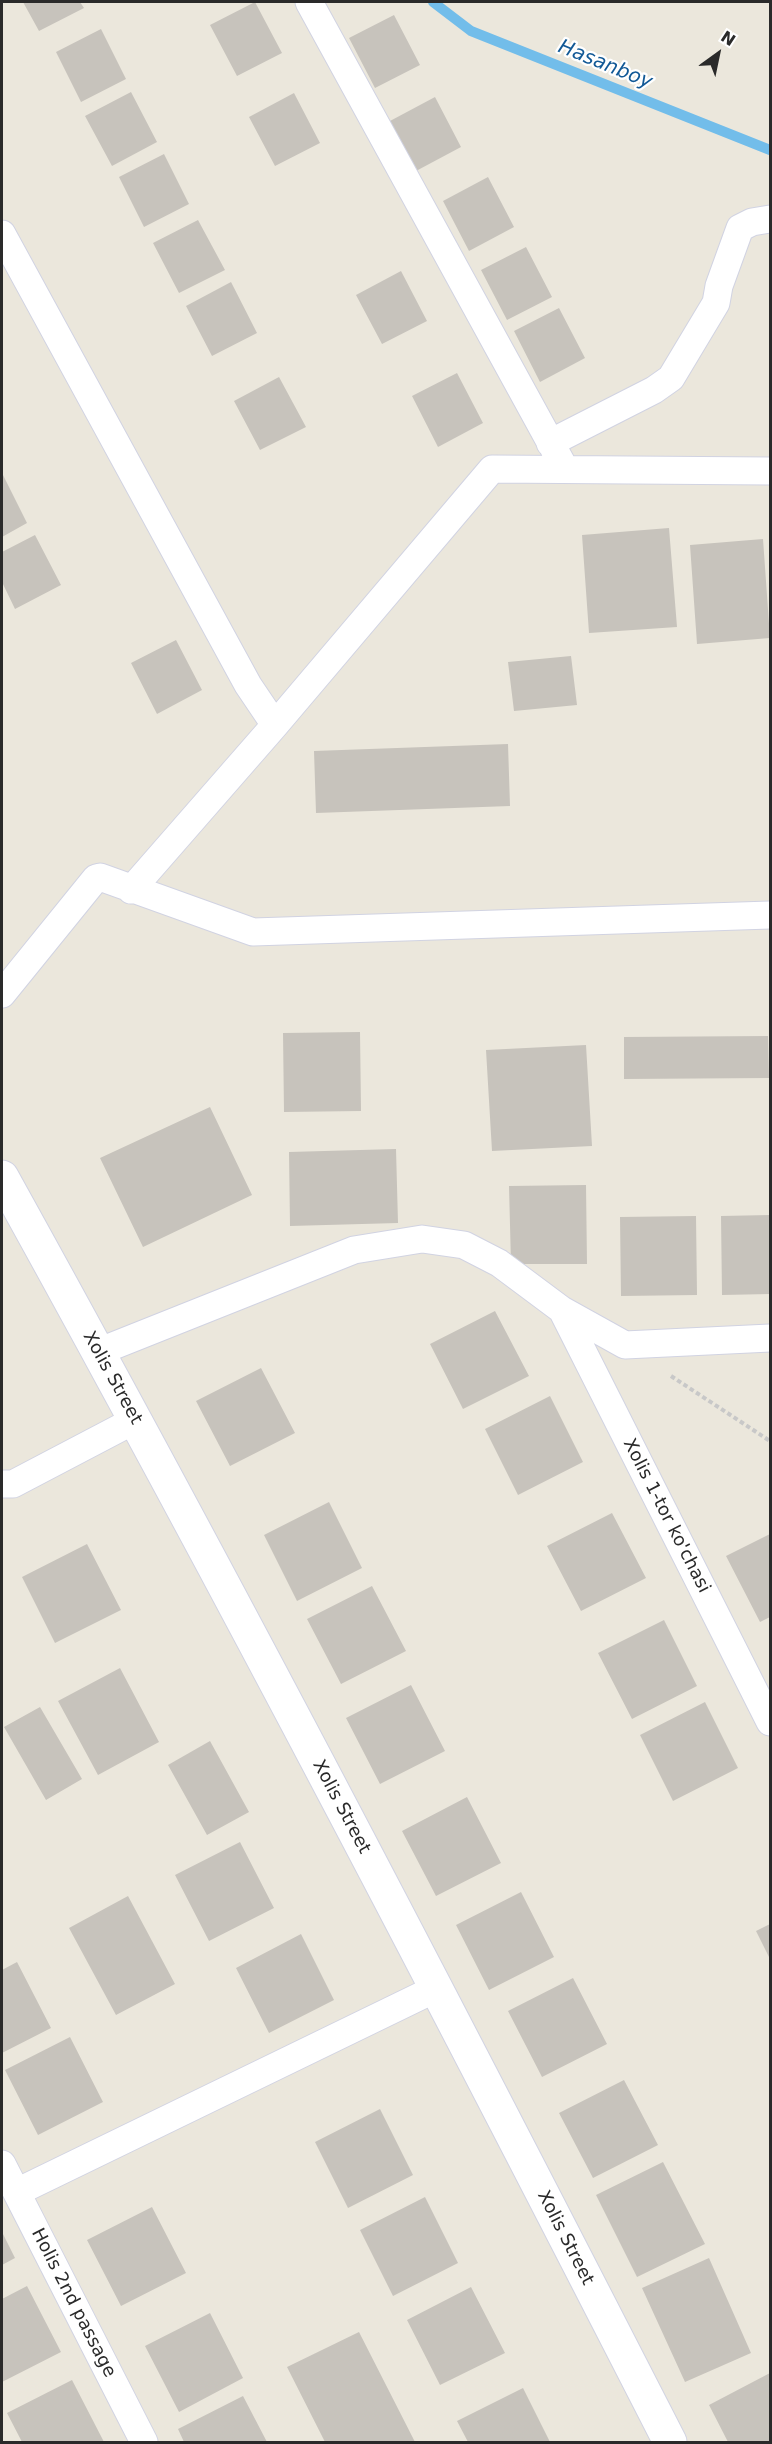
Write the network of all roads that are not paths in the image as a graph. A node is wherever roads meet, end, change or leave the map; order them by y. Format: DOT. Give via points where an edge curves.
graph roads {
  1 [pos="309,2"];
  2 [pos="771,219"];
  3 [pos="2,234"];
  4 [pos="550,443"];
  5 [pos="565,470"];
  6 [pos="771,471"];
  7 [pos="275,725"];
  8 [pos="131,890"];
  9 [pos="771,915"];
  10 [pos="2,994"];
  11 [pos="2,1178"];
  12 [pos="562,1310"];
  13 [pos="771,1338"];
  14 [pos="98,1352"];
  15 [pos="135,1420"];
  16 [pos="2,1484"];
  17 [pos="771,1722"];
  18 [pos="437,1988"];
  19 [pos="2,2164"];
  20 [pos="17,2192"];
  21 [pos="144,2442"];
  22 [pos="670,2442"];
  1 -- 4 [label="street"];
  2 -- 4 [label="street" via="740,228 716,303 671,378"];
  3 -- 7 [label="street" via="248,685"];
  4 -- 5 [label="street"];
  5 -- 6 [label="street"];
  5 -- 7 [label="street" via="492,469"];
  7 -- 8 [label="street"];
  8 -- 9 [label="street" via="253,932"];
  8 -- 10 [label="street" via="96,878"];
  11 -- 14 [label="street, Xolis Street"];
  12 -- 13 [label="street" via="625,1345"];
  12 -- 14 [label="street" via="499,1263 464,1245 422,1239 354,1250"];
  12 -- 17 [label="street, Xolis 1-tor ko'chasi"];
  14 -- 15 [label="street, Xolis Street"];
  15 -- 16 [label="street" via="13,1484"];
  15 -- 18 [label="street, Xolis Street"];
  18 -- 20 [label="street"];
  18 -- 22 [label="street, Xolis Street"];
  19 -- 20 [label="street, Holis 2nd passage"];
  20 -- 21 [label="street, Holis 2nd passage"];
}
